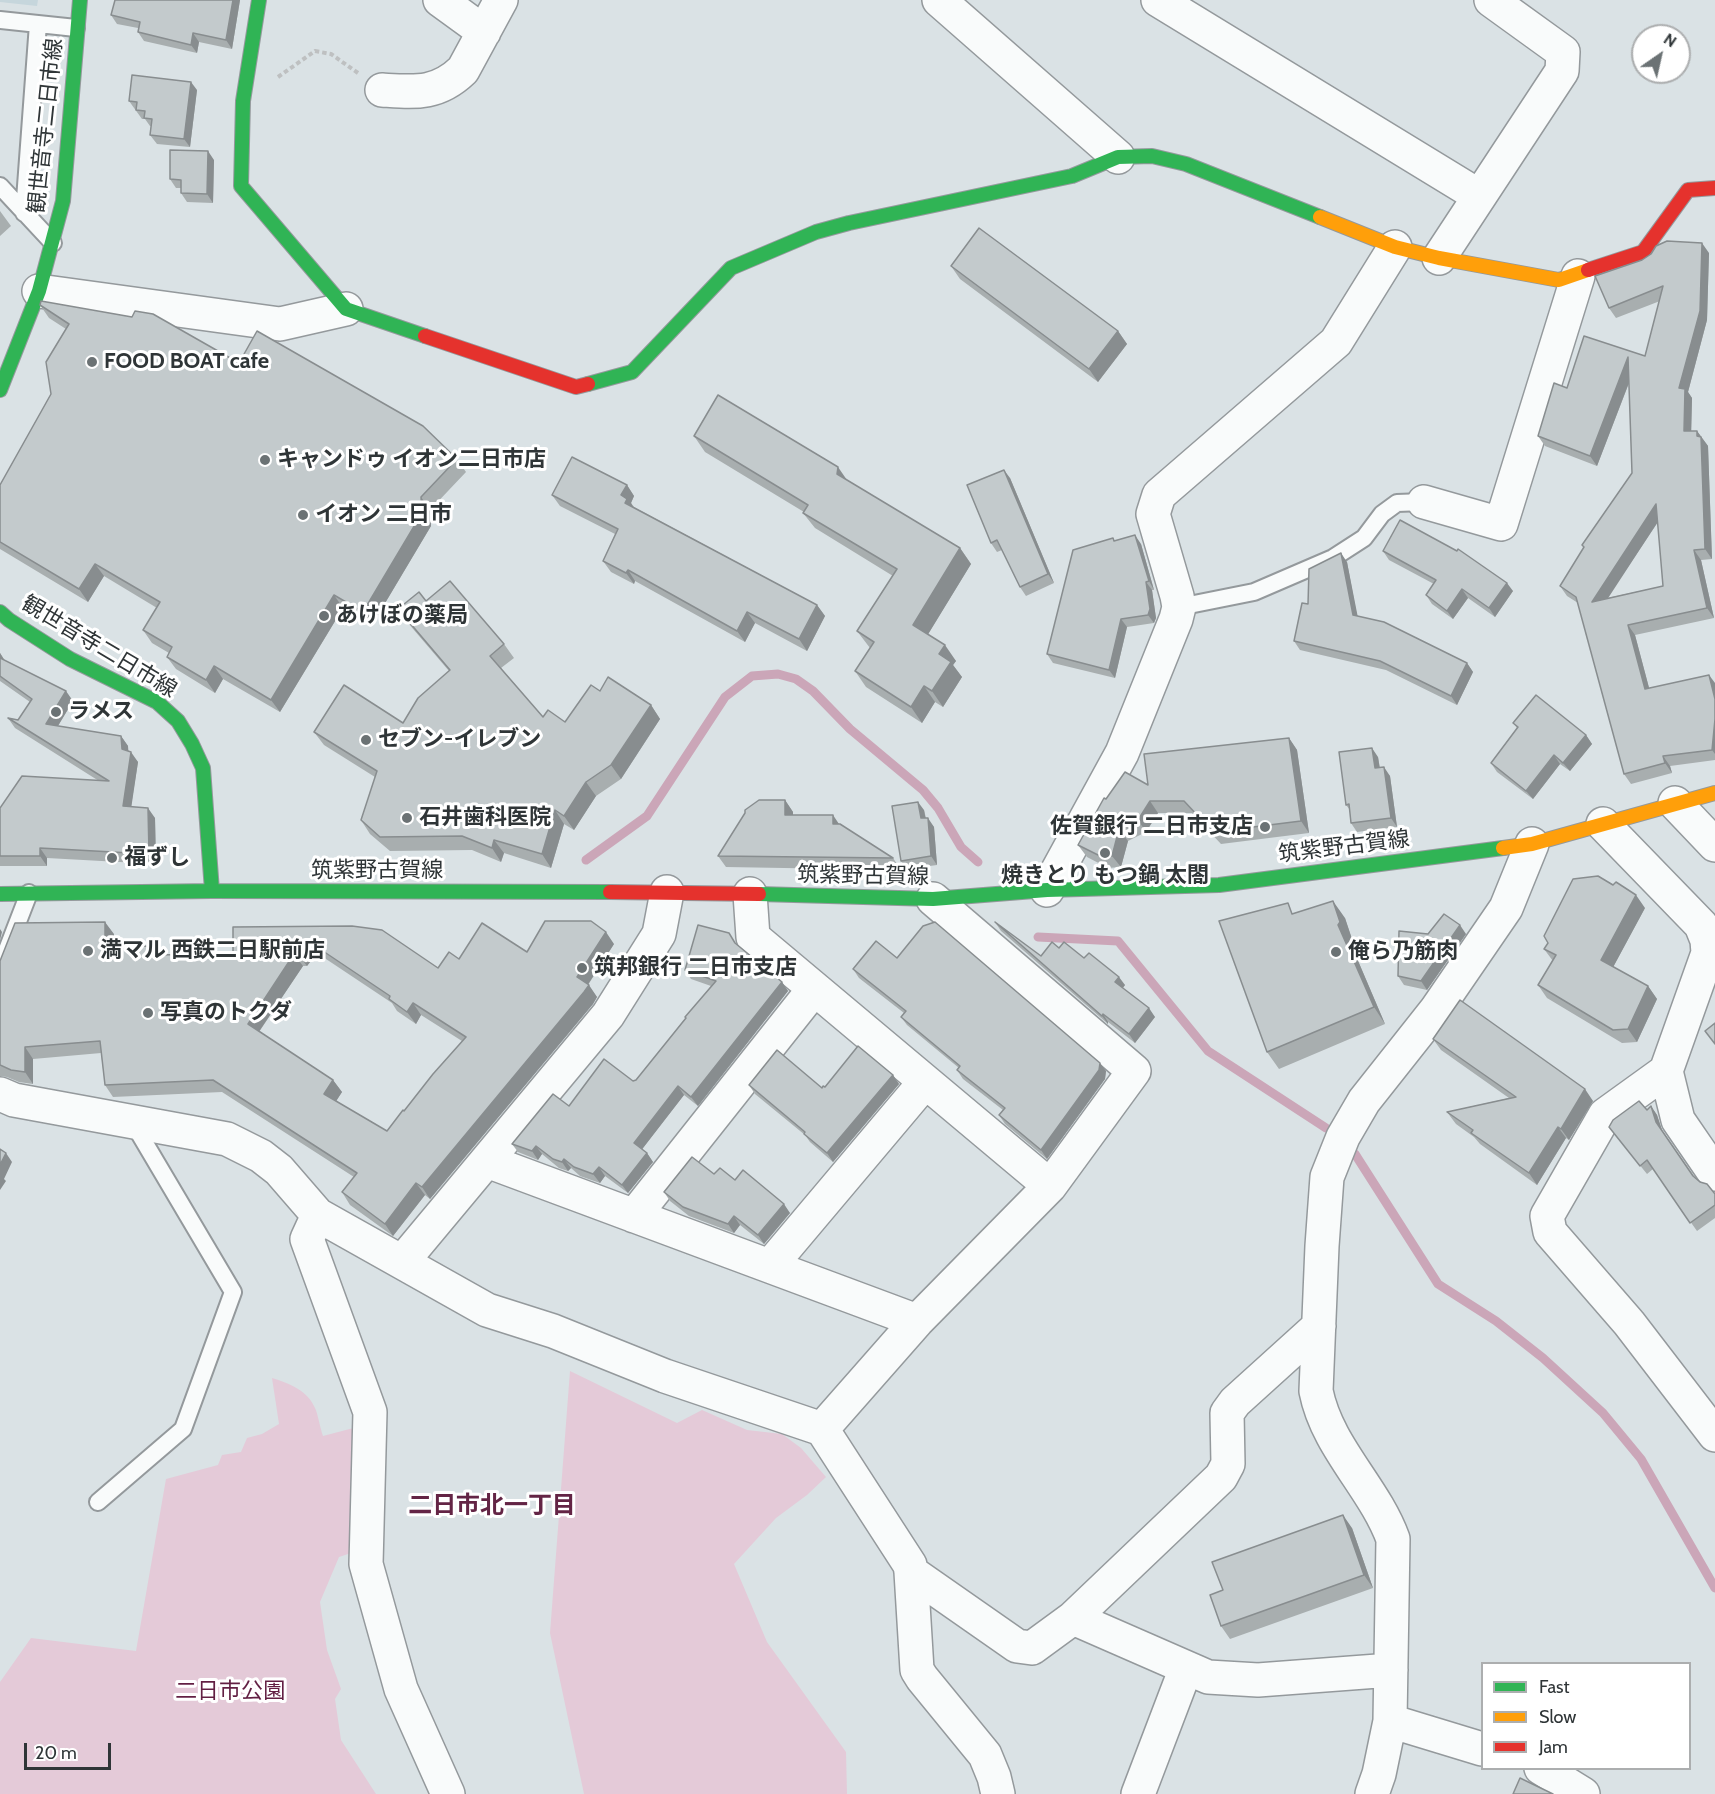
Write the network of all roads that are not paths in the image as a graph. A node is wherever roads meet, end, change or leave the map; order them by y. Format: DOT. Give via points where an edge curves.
graph roads {
  1 [pos="80,0"];
  2 [pos="260,0"];
  3 [pos="440,0"];
  4 [pos="501,0"];
  5 [pos="1158,0"];
  6 [pos="1491,0"];
  7 [pos="950,3"];
  8 [pos="0,20"];
  9 [pos="38,24"];
  10 [pos="76,28"];
  11 [pos="484,32"];
  12 [pos="382,90"];
  13 [pos="1118,157"];
  14 [pos="0,186"];
  15 [pos="1715,188"];
  16 [pos="1479,196"];
  17 [pos="24,213"];
  18 [pos="53,243"];
  19 [pos="1395,247"];
  20 [pos="1439,258"];
  21 [pos="1578,276"];
  22 [pos="39,291"];
  23 [pos="346,309"];
  24 [pos="0,390"];
  25 [pos="1424,502"];
  26 [pos="1179,607"];
  27 [pos="0,612"];
  28 [pos="1715,793"];
  29 [pos="1675,803"];
  30 [pos="1603,824"];
  31 [pos="1532,844"];
  32 [pos="1715,845"];
  33 [pos="212,891"];
  34 [pos="1047,891"];
  35 [pos="667,892"];
  36 [pos="29,893"];
  37 [pos="0,894"];
  38 [pos="750,894"];
  39 [pos="933,898"];
  40 [pos="0,968"];
  41 [pos="814,989"];
  42 [pos="1666,1071"];
  43 [pos="925,1082"];
  44 [pos="0,1094"];
  45 [pos="132,1122"];
  46 [pos="487,1161"];
  47 [pos="1715,1174"];
  48 [pos="1050,1186"];
  49 [pos="318,1215"];
  50 [pos="634,1216"];
  51 [pos="402,1262"];
  52 [pos="770,1266"];
  53 [pos="917,1321"];
  54 [pos="1319,1326"];
  55 [pos="822,1429"];
  56 [pos="1715,1435"];
  57 [pos="98,1502"];
  58 [pos="911,1572"];
  59 [pos="1073,1618"];
  60 [pos="1186,1668"];
  61 [pos="1391,1670"];
  62 [pos="1390,1722"];
  63 [pos="1481,1749"];
  64 [pos="1545,1770"];
  65 [pos="448,1794"];
  66 [pos="998,1794"];
  67 [pos="1138,1794"];
  68 [pos="1372,1794"];
  69 [pos="1583,1794"];
  1 -- 10 [label="main road, 観世音寺二日市線"];
  2 -- 23 [label="main road" via="243,101 241,186"];
  3 -- 11 [label="street"];
  4 -- 11 [label="street"];
  5 -- 16 [label="street"];
  6 -- 16 [label="street" via="1563,52 1562,71"];
  7 -- 13 [label="street"];
  8 -- 9 [label="lane"];
  9 -- 10 [label="lane"];
  9 -- 17 [label="lane"];
  10 -- 18 [label="main road, 観世音寺二日市線" via="63,201"];
  11 -- 12 [label="street" via="454,79 417,92"];
  13 -- 19 [label="main road" via="1152,156 1186,164"];
  13 -- 23 [label="main road" via="1072,176 816,232 731,268 632,372 576,387"];
  14 -- 17 [label="lane"];
  15 -- 21 [label="main road" via="1688,190 1643,252"];
  16 -- 20 [label="street"];
  17 -- 18 [label="lane"];
  18 -- 22 [label="main road, 観世音寺二日市線"];
  19 -- 20 [label="main road"];
  19 -- 26 [label="street" via="1336,342 1159,495 1153,514"];
  20 -- 21 [label="main road" via="1559,280"];
  21 -- 25 [label="street" via="1501,524"];
  22 -- 23 [label="street" via="280,324"];
  22 -- 24 [label="main road, 観世音寺二日市線"];
  25 -- 26 [label="lane" via="1397,503 1382,514 1364,538 1333,558 1264,588"];
  26 -- 34 [label="street" via="1122,753"];
  27 -- 33 [label="main road, 観世音寺二日市線" via="70,659 157,702 178,721 202,768"];
  28 -- 29 [label="main road, 筑紫野古賀線"];
  29 -- 30 [label="main road, 筑紫野古賀線"];
  29 -- 32 [label="street"];
  30 -- 31 [label="main road, 筑紫野古賀線"];
  30 -- 42 [label="street" via="1701,925 1707,940 1705,965"];
  31 -- 34 [label="main road, 筑紫野古賀線" via="1219,885"];
  31 -- 54 [label="street" via="1506,908 1436,1010 1364,1101 1343,1137 1327,1177"];
  33 -- 35 [label="main road, 筑紫野古賀線"];
  33 -- 36 [label="main road, 筑紫野古賀線"];
  34 -- 39 [label="main road, 筑紫野古賀線"];
  35 -- 38 [label="main road, 筑紫野古賀線"];
  35 -- 46 [label="street" via="659,934 608,1015"];
  36 -- 37 [label="main road, 筑紫野古賀線"];
  36 -- 40 [label="lane"];
  38 -- 39 [label="main road, 筑紫野古賀線"];
  38 -- 41 [label="street" via="753,937"];
  39 -- 48 [label="street" via="1134,1071"];
  41 -- 43 [label="street"];
  41 -- 50 [label="street"];
  42 -- 47 [label="street" via="1678,1120"];
  42 -- 56 [label="street" via="1605,1115 1547,1216 1550,1232 1629,1323"];
  43 -- 48 [label="street"];
  43 -- 52 [label="street"];
  44 -- 45 [label="street" via="14,1101"];
  45 -- 49 [label="street" via="227,1139 244,1146 279,1170"];
  45 -- 57 [label="lane" via="233,1292 183,1430"];
  46 -- 50 [label="street"];
  46 -- 51 [label="street"];
  48 -- 53 [label="street"];
  49 -- 51 [label="street"];
  49 -- 65 [label="street" via="307,1239 370,1412 366,1564 401,1689"];
  50 -- 52 [label="street"];
  51 -- 55 [label="street" via="487,1310"];
  52 -- 53 [label="street"];
  53 -- 55 [label="street"];
  54 -- 59 [label="street" via="1227,1413 1228,1464 1221,1477"];
  54 -- 61 [label="street" via="1316,1391 1320,1408 1386,1520 1393,1539"];
  55 -- 58 [label="street"];
  58 -- 59 [label="street" via="1017,1646 1032,1648"];
  58 -- 66 [label="street" via="917,1670 985,1755"];
  59 -- 60 [label="street"];
  60 -- 61 [label="street" via="1208,1677 1258,1680"];
  60 -- 67 [label="street"];
  61 -- 62 [label="street"];
  62 -- 63 [label="street"];
  62 -- 68 [label="street"];
  64 -- 69 [label="street"];
}
